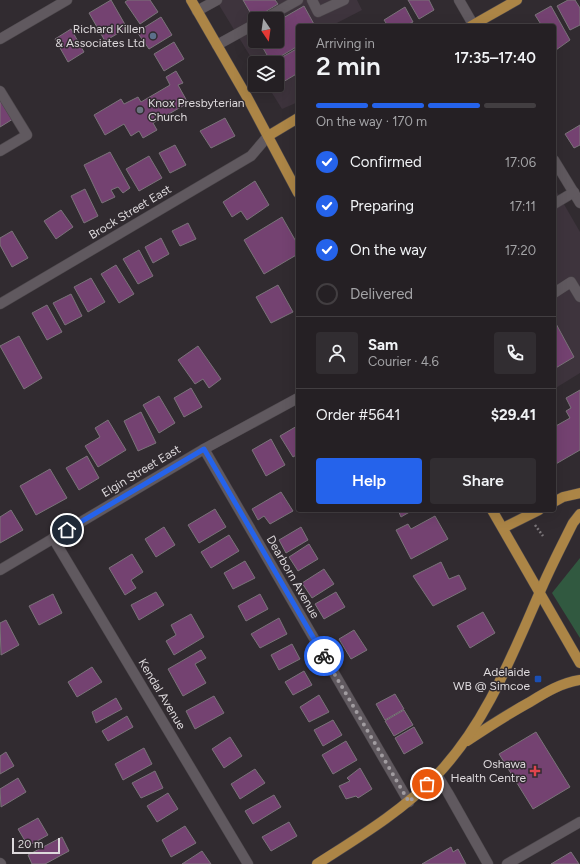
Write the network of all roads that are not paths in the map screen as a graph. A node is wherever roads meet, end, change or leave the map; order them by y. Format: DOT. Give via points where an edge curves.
graph roads {
  1 [pos="67,0"];
  2 [pos="191,0"];
  3 [pos="217,0"];
  4 [pos="298,0"];
  5 [pos="312,0"];
  6 [pos="344,0"];
  7 [pos="459,0"];
  8 [pos="517,0"];
  9 [pos="197,11"];
  10 [pos="277,12"];
  11 [pos="472,24"];
  12 [pos="476,24"];
  13 [pos="248,28"];
  14 [pos="0,39"];
  15 [pos="218,45"];
  16 [pos="0,91"];
  17 [pos="296,119"];
  18 [pos="268,136"];
  19 [pos="0,150"];
  20 [pos="556,163"];
  21 [pos="296,189"];
  22 [pos="574,192"];
  23 [pos="556,203"];
  24 [pos="580,203"];
  25 [pos="556,292"];
  26 [pos="580,297"];
  27 [pos="0,304"];
  28 [pos="296,399"];
  29 [pos="204,449"];
  30 [pos="580,493"];
  31 [pos="556,501"];
  32 [pos="493,512"];
  33 [pos="535,512"];
  34 [pos="580,514"];
  35 [pos="503,528"];
  36 [pos="53,538"];
  37 [pos="0,570"];
  38 [pos="539,594"];
  39 [pos="580,663"];
  40 [pos="580,680"];
  41 [pos="464,743"];
  42 [pos="436,775"];
  43 [pos="409,802"];
  44 [pos="580,822"];
  45 [pos="248,864"];
  46 [pos="317,864"];
  47 [pos="488,864"];
  48 [pos="507,864"];
  1 -- 14 [label="street"];
  2 -- 9 [label="main road"];
  3 -- 9 [label="street"];
  4 -- 10 [label="street"];
  5 -- 6 [label="street" via="318,12"];
  7 -- 11 [label="street"];
  8 -- 12 [label="main road"];
  9 -- 15 [label="main road"];
  13 -- 15 [label="street"];
  15 -- 18 [label="main road"];
  16 -- 19 [label="street" via="27,135"];
  17 -- 18 [label="main road"];
  18 -- 21 [label="main road"];
  18 -- 27 [label="street, Brock Street East" via="251,156"];
  20 -- 22 [label="street"];
  22 -- 23 [label="street"];
  22 -- 24 [label="street"];
  25 -- 26 [label="street" via="571,282"];
  28 -- 29 [label="street, Elgin Street East"];
  29 -- 36 [label="street, Elgin Street East"];
  29 -- 43 [label="street, Dearborn Avenue"];
  30 -- 31 [label="main road"];
  32 -- 35 [label="main road"];
  33 -- 35 [label="main road"];
  34 -- 38 [label="main road" via="573,523"];
  35 -- 38 [label="main road"];
  36 -- 37 [label="street, Elgin Street East"];
  36 -- 45 [label="street, Kendal Avenue"];
  38 -- 39 [label="main road"];
  38 -- 41 [label="main road" via="484,712"];
  40 -- 41 [label="main road" via="556,687"];
  41 -- 42 [label="main road"];
  42 -- 43 [label="main road"];
  42 -- 47 [label="street"];
  43 -- 46 [label="main road"];
  44 -- 48 [label="street"];
}
